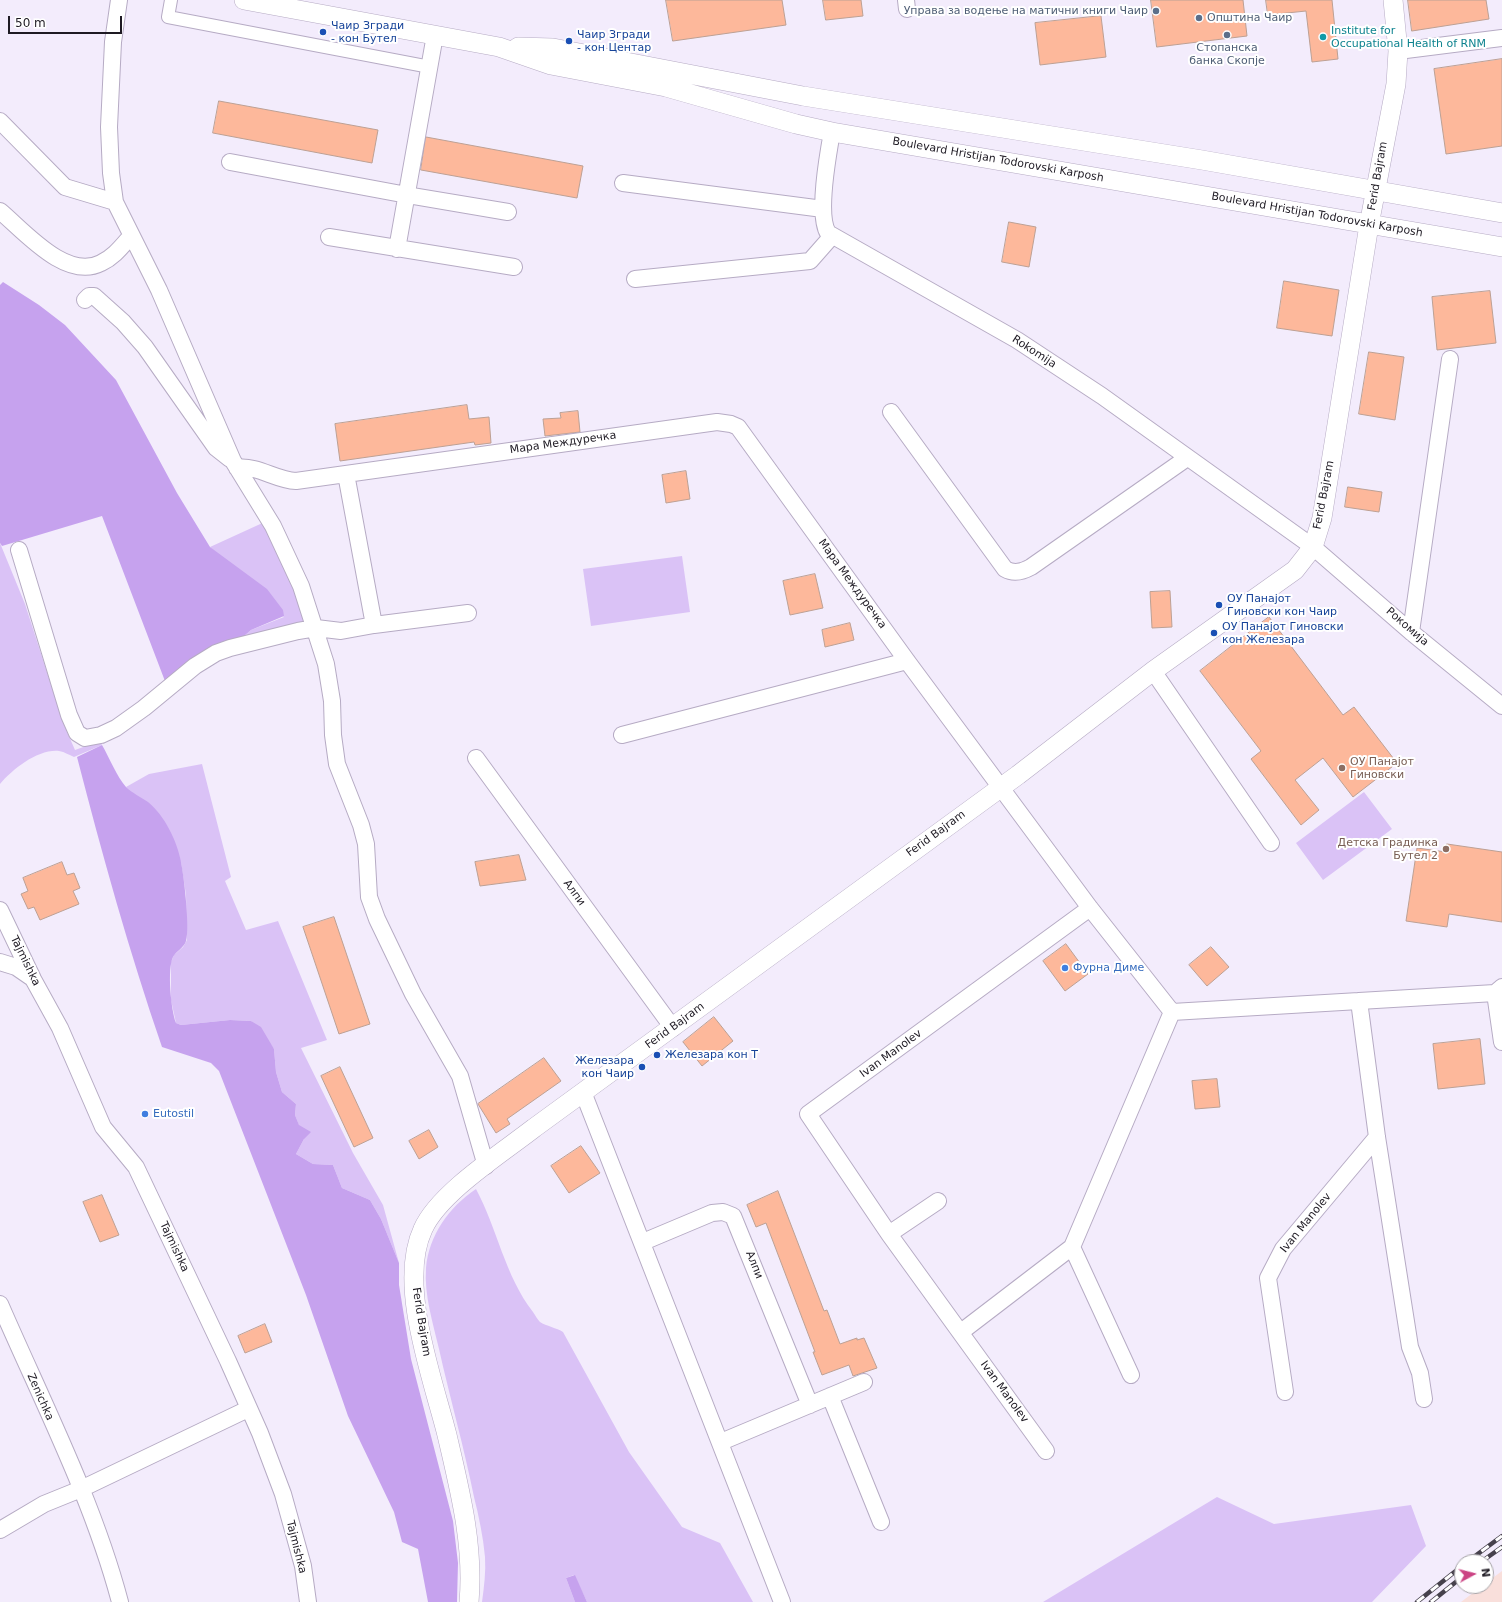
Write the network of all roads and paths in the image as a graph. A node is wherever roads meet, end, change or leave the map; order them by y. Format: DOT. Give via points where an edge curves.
graph roads {
  1 [pos="120,0"];
  2 [pos="170,0"];
  3 [pos="244,0"];
  4 [pos="1393,0"];
  5 [pos="435,35"];
  6 [pos="1502,38"];
  7 [pos="499,47"];
  8 [pos="1398,51"];
  9 [pos="430,67"];
  10 [pos="0,121"];
  11 [pos="832,132"];
  12 [pos="230,162"];
  13 [pos="623,183"];
  14 [pos="1375,191"];
  15 [pos="407,195"];
  16 [pos="115,202"];
  17 [pos="823,209"];
  18 [pos="0,210"];
  19 [pos="508,212"];
  20 [pos="1502,213"];
  21 [pos="1369,225"];
  22 [pos="131,236"];
  23 [pos="832,236"];
  24 [pos="329,237"];
  25 [pos="1502,247"];
  26 [pos="397,249"];
  27 [pos="514,268"];
  28 [pos="635,279"];
  29 [pos="85,300"];
  30 [pos="1450,359"];
  31 [pos="891,412"];
  32 [pos="1187,458"];
  33 [pos="235,465"];
  34 [pos="346,474"];
  35 [pos="1313,547"];
  36 [pos="19,550"];
  37 [pos="468,613"];
  38 [pos="374,625"];
  39 [pos="316,628"];
  40 [pos="1411,632"];
  41 [pos="907,662"];
  42 [pos="1153,671"];
  43 [pos="1502,706"];
  44 [pos="622,735"];
  45 [pos="476,758"];
  46 [pos="1002,787"];
  47 [pos="1271,843"];
  48 [pos="1090,908"];
  49 [pos="0,910"];
  50 [pos="0,962"];
  51 [pos="33,979"];
  52 [pos="1499,990"];
  53 [pos="1359,1001"];
  54 [pos="1172,1012"];
  55 [pos="673,1028"];
  56 [pos="1502,1042"];
  57 [pos="583,1092"];
  58 [pos="1376,1137"];
  59 [pos="486,1166"];
  60 [pos="938,1201"];
  61 [pos="889,1234"];
  62 [pos="643,1242"];
  63 [pos="1072,1247"];
  64 [pos="0,1304"];
  65 [pos="961,1332"];
  66 [pos="1131,1375"];
  67 [pos="864,1382"];
  68 [pos="1285,1392"];
  69 [pos="830,1396"];
  70 [pos="1424,1399"];
  71 [pos="810,1405"];
  72 [pos="248,1408"];
  73 [pos="720,1442"];
  74 [pos="1046,1451"];
  75 [pos="81,1489"];
  76 [pos="881,1522"];
  77 [pos="0,1530"];
  78 [pos="120,1602"];
  79 [pos="308,1602"];
  80 [pos="469,1602"];
  81 [pos="782,1602"];
  1 -- 16 [label="street" via="113,42 109,127"];
  2 -- 9 [label="street" via="168,17"];
  3 -- 5 [label="street, Boulevard Hristijan Todorovski Karposh"];
  4 -- 8 [label="street, Ferid Bajram"];
  5 -- 7 [label="street, Boulevard Hristijan Todorovski Karposh"];
  5 -- 9 [label="street"];
  6 -- 8 [label="street"];
  7 -- 11 [label="street, Boulevard Hristijan Todorovski Karposh" via="551,65 666,87"];
  7 -- 14 [label="street, Boulevard Hristijan Todorovski Karposh" via="553,48 803,96 1202,160"];
  8 -- 14 [label="street, Ferid Bajram" via="1396,84"];
  9 -- 15 [label="street"];
  10 -- 16 [label="street" via="65,187"];
  11 -- 17 [label="street"];
  11 -- 21 [label="street, Boulevard Hristijan Todorovski Karposh" via="1226,198"];
  12 -- 15 [label="street"];
  13 -- 17 [label="street"];
  14 -- 20 [label="street, Boulevard Hristijan Todorovski Karposh"];
  14 -- 21 [label="street, Ferid Bajram"];
  15 -- 19 [label="street"];
  15 -- 26 [label="street"];
  16 -- 22 [label="street"];
  17 -- 23 [label="street" via="825,228"];
  18 -- 22 [label="street" via="51,254 76,267 101,264"];
  21 -- 25 [label="street, Boulevard Hristijan Todorovski Karposh"];
  21 -- 35 [label="street, Ferid Bajram" via="1322,518"];
  22 -- 33 [label="street" via="159,290"];
  23 -- 28 [label="street" via="810,261"];
  23 -- 32 [label="street, Rokomija" via="1017,340 1102,396"];
  24 -- 26 [label="street"];
  26 -- 27 [label="street"];
  29 -- 33 [label="street" via="89,296 98,298 123,322 158,363 216,448"];
  30 -- 40 [label="street"];
  31 -- 32 [label="street" via="1005,569 1016,573 1031,567"];
  32 -- 35 [label="street, Rokomija"];
  33 -- 34 [label="street, Мара Междуречка" via="286,480"];
  33 -- 39 [label="street" via="286,552"];
  34 -- 38 [label="street"];
  34 -- 41 [label="street, Мара Междуречка" via="717,422 731,424 743,432"];
  35 -- 40 [label="street, Рокомија"];
  35 -- 42 [label="street, Ferid Bajram" via="1295,570"];
  36 -- 39 [label="street" via="69,716 77,733 85,738 101,736 116,728 195,666 216,653"];
  37 -- 38 [label="street"];
  38 -- 39 [label="street" via="341,631"];
  39 -- 59 [label="street" via="326,664 337,764 366,844 369,897 413,994 460,1076"];
  40 -- 43 [label="street, Рокомија"];
  41 -- 44 [label="street"];
  41 -- 46 [label="street, Мара Междуречка"];
  42 -- 46 [label="street, Ferid Bajram"];
  42 -- 47 [label="street"];
  45 -- 55 [label="street, Алпи"];
  46 -- 48 [label="street"];
  46 -- 55 [label="street, Ferid Bajram"];
  48 -- 54 [label="street"];
  48 -- 61 [label="street, Ivan Manolev" via="808,1114"];
  49 -- 51 [label="street, Tajmishka"];
  50 -- 51 [label="street" via="16,967"];
  51 -- 72 [label="street, Tajmishka" via="60,1028 104,1127 136,1167"];
  52 -- 53 [label="street"];
  52 -- 56 [label="street"];
  53 -- 54 [label="street"];
  53 -- 58 [label="street"];
  54 -- 63 [label="street"];
  55 -- 57 [label="street, Ferid Bajram"];
  57 -- 59 [label="street, Ferid Bajram"];
  57 -- 62 [label="street"];
  58 -- 68 [label="street, Ivan Manolev" via="1283,1250 1268,1278"];
  58 -- 70 [label="street" via="1410,1347 1420,1373"];
  59 -- 80 [label="street, Ferid Bajram" via="460,1185 430,1217 423,1228 415,1259 417,1308 423,1345 450,1450 470,1543"];
  60 -- 61 [label="street"];
  61 -- 65 [label="street, Ivan Manolev"];
  62 -- 71 [label="street, Алпи" via="712,1213 723,1212 733,1216"];
  62 -- 73 [label="street"];
  63 -- 65 [label="street"];
  63 -- 66 [label="street"];
  64 -- 75 [label="street, Zenichka"];
  65 -- 74 [label="street, Ivan Manolev"];
  67 -- 69 [label="street"];
  69 -- 71 [label="street"];
  69 -- 76 [label="street"];
  71 -- 73 [label="street"];
  72 -- 75 [label="street"];
  72 -- 79 [label="street, Tajmishka" via="283,1494 302,1566"];
  73 -- 81 [label="street"];
  75 -- 77 [label="street" via="44,1504"];
  75 -- 78 [label="street, Zenichka" via="110,1564"];
}
